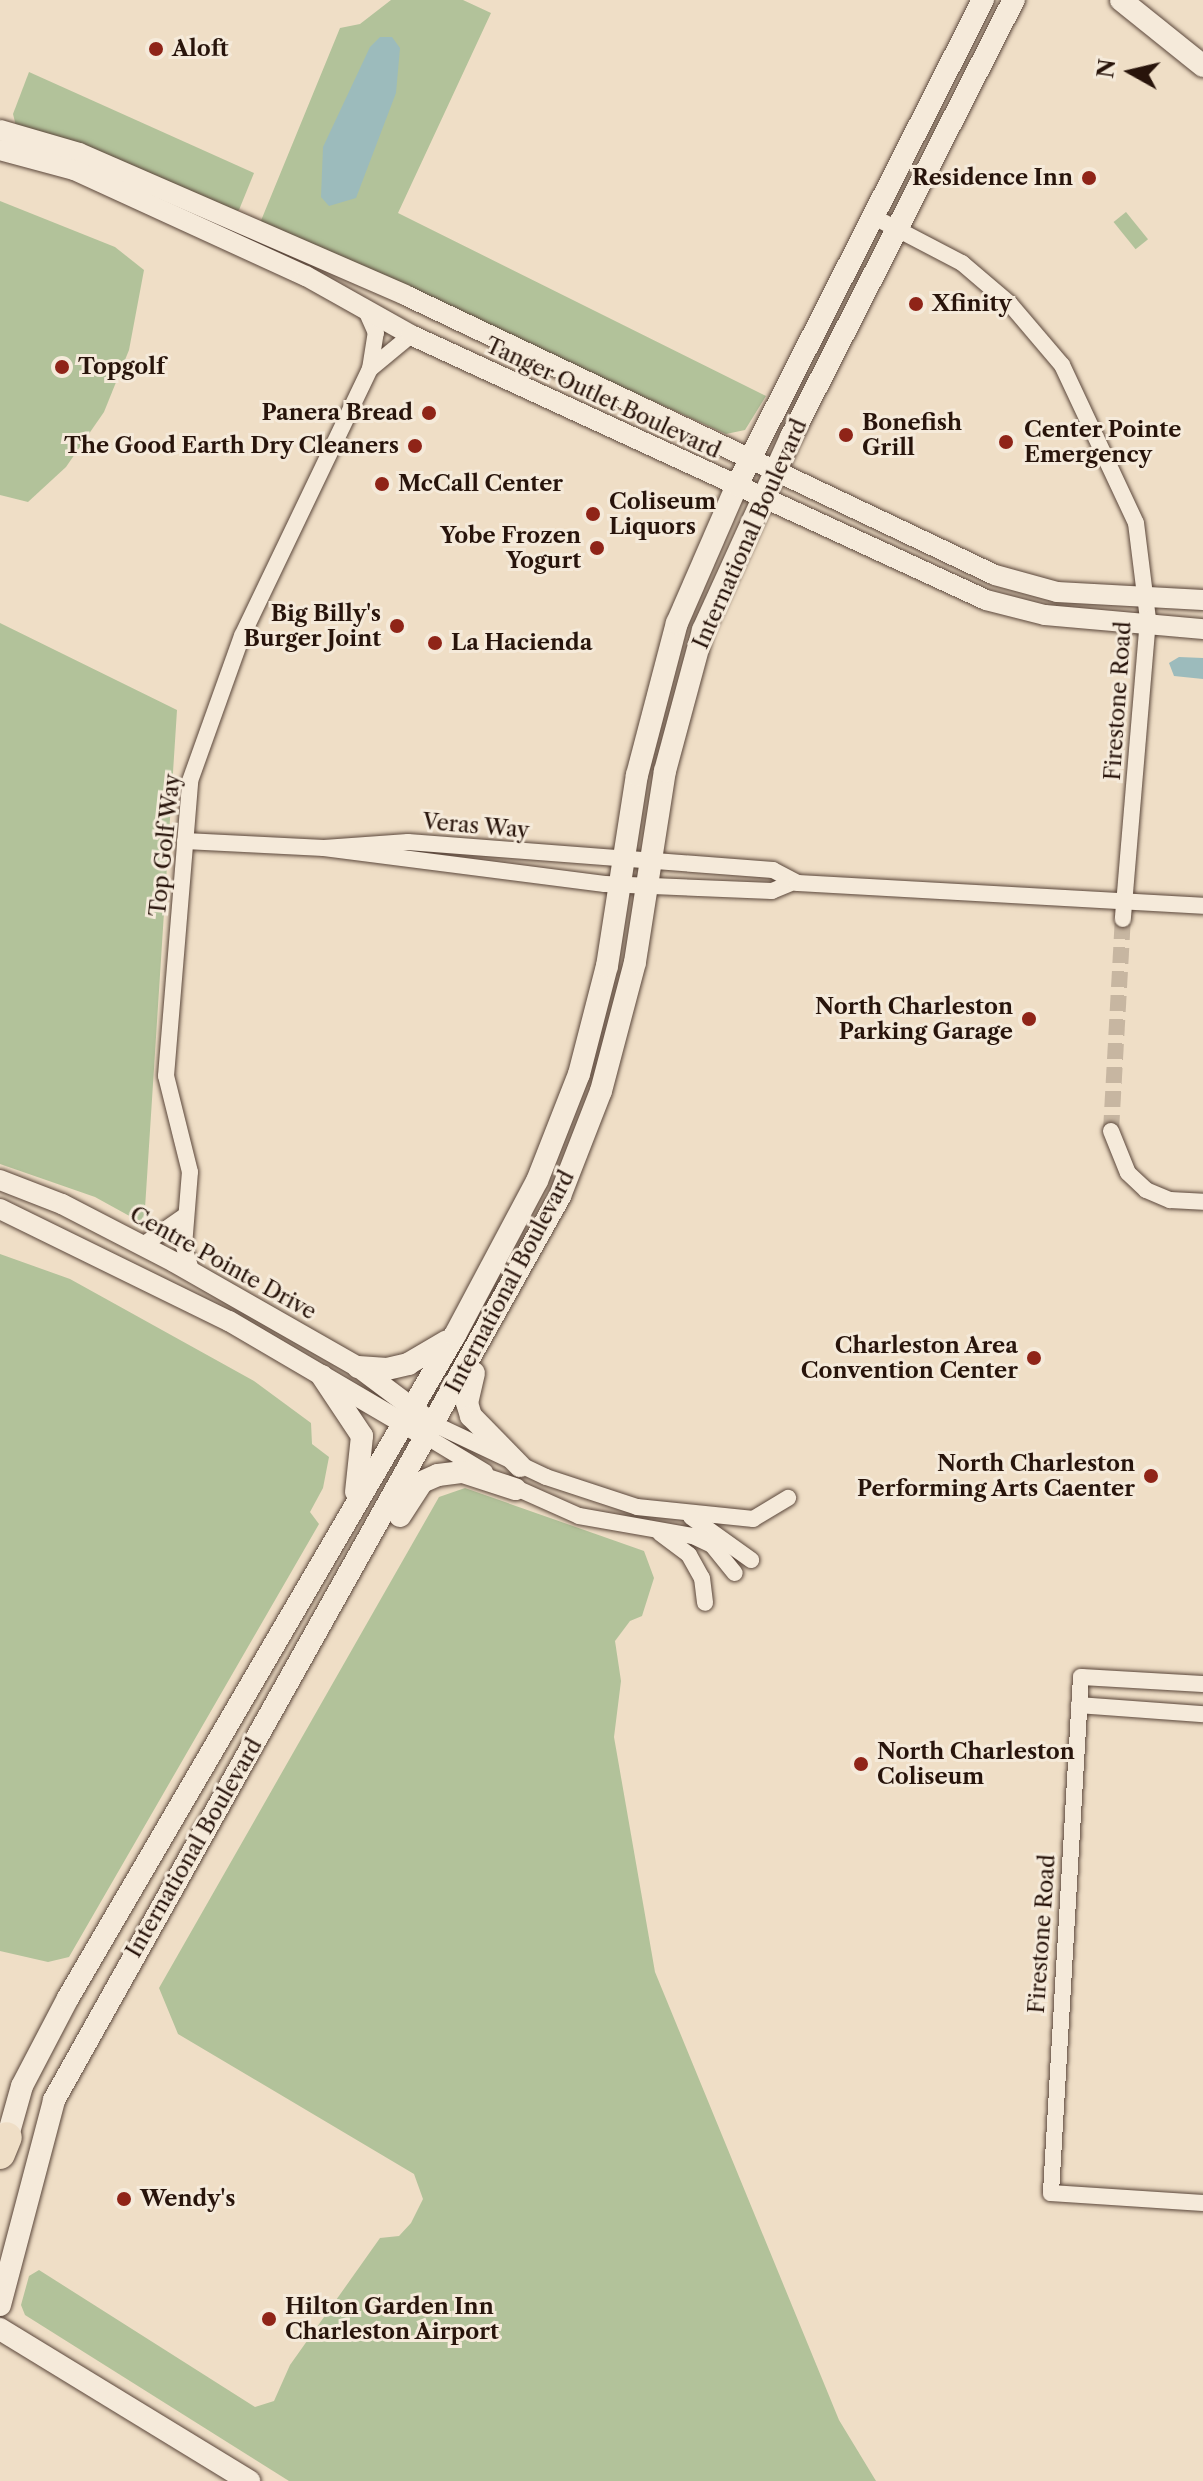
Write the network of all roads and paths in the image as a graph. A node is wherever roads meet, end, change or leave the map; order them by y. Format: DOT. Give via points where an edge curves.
graph roads {
  1 [pos="983,0"];
  2 [pos="1014,0"];
  3 [pos="1121,0"];
  4 [pos="1203,66"];
  5 [pos="0,130"];
  6 [pos="0,150"];
  7 [pos="872,216"];
  8 [pos="896,228"];
  9 [pos="366,311"];
  10 [pos="411,335"];
  11 [pos="370,369"];
  12 [pos="751,457"];
  13 [pos="776,468"];
  14 [pos="737,485"];
  15 [pos="765,496"];
  16 [pos="1145,598"];
  17 [pos="1203,600"];
  18 [pos="1147,625"];
  19 [pos="1203,629"];
  20 [pos="185,841"];
  21 [pos="324,848"];
  22 [pos="624,860"];
  23 [pos="649,874"];
  24 [pos="620,883"];
  25 [pos="1203,906"];
  26 [pos="1124,910"];
  27 [pos="1111,1131"];
  28 [pos="0,1180"];
  29 [pos="1203,1202"];
  30 [pos="0,1209"];
  31 [pos="186,1215"];
  32 [pos="143,1245"];
  33 [pos="192,1273"];
  34 [pos="455,1335"];
  35 [pos="483,1340"];
  36 [pos="358,1367"];
  37 [pos="322,1376"];
  38 [pos="408,1414"];
  39 [pos="431,1431"];
  40 [pos="520,1466"];
  41 [pos="515,1489"];
  42 [pos="788,1498"];
  43 [pos="354,1505"];
  44 [pos="684,1514"];
  45 [pos="655,1530"];
  46 [pos="751,1560"];
  47 [pos="735,1573"];
  48 [pos="340,1590"];
  49 [pos="705,1603"];
  50 [pos="1203,1684"];
  51 [pos="1079,1705"];
  52 [pos="1203,1714"];
  53 [pos="2,2151"];
  54 [pos="1203,2203"];
  55 [pos="0,2305"];
  56 [pos="0,2329"];
  57 [pos="249,2481"];
  1 -- 7 [label="main road, International Boulevard"];
  2 -- 8 [label="main road, International Boulevard"];
  3 -- 4 [label="main road"];
  5 -- 12 [label="street, Tanger Outlet Boulevard" via="79,153 243,223"];
  6 -- 9 [label="street, Tanger Outlet Boulevard" via="74,170 306,276"];
  7 -- 8 [label="street, Firestone Road"];
  7 -- 12 [label="main road, International Boulevard"];
  8 -- 13 [label="main road, International Boulevard"];
  8 -- 16 [label="street, Firestone Road" via="962,263 1010,304 1062,365 1136,523"];
  9 -- 10 [label="street, Tanger Outlet Boulevard"];
  9 -- 11 [label="street, Top Golf Way" via="376,333"];
  10 -- 11 [label="street, Top Golf Way"];
  10 -- 14 [label="street, Tanger Outlet Boulevard"];
  11 -- 20 [label="street, Top Golf Way" via="242,636 190,781"];
  12 -- 13 [label="street, Tanger Outlet Boulevard"];
  12 -- 14 [label="main road, International Boulevard"];
  13 -- 15 [label="main road, International Boulevard"];
  13 -- 16 [label="street, Tanger Outlet Boulevard" via="995,575 1057,592"];
  14 -- 15 [label="street, Tanger Outlet Boulevard"];
  14 -- 22 [label="main road, International Boulevard" via="677,623 637,775"];
  15 -- 18 [label="street, Tanger Outlet Boulevard" via="986,600 1045,615"];
  15 -- 23 [label="main road, International Boulevard" via="703,630 665,771"];
  16 -- 17 [label="street, Tanger Outlet Boulevard"];
  16 -- 18 [label="street, Firestone Road"];
  18 -- 19 [label="street, Tanger Outlet Boulevard"];
  18 -- 26 [label="street, Firestone Road"];
  20 -- 21 [label="street, Veras Way"];
  20 -- 31 [label="street, Top Golf Way" via="166,1076 190,1172"];
  21 -- 22 [label="street, Veras Way" via="386,841"];
  21 -- 24 [label="street, Veras Way"];
  22 -- 23 [label="street, Veras Way"];
  22 -- 24 [label="main road, International Boulevard"];
  23 -- 24 [label="street, Veras Way"];
  23 -- 26 [label="street" via="773,870 793,882"];
  23 -- 35 [label="main road, International Boulevard" via="635,962 601,1091 560,1196"];
  24 -- 34 [label="main road, International Boulevard" via="607,966 579,1074 537,1181"];
  25 -- 26 [label="street"];
  27 -- 29 [label="street" via="1128,1173 1146,1190 1170,1200"];
  28 -- 32 [label="street, Centre Pointe Drive"];
  30 -- 37 [label="street" via="93,1252"];
  31 -- 32 [label="street"];
  31 -- 33 [label="street, Top Golf Way" via="184,1246"];
  32 -- 33 [label="street, Centre Pointe Drive"];
  33 -- 36 [label="street, Centre Pointe Drive"];
  34 -- 36 [label="main road" via="408,1364"];
  34 -- 38 [label="main road, International Boulevard"];
  35 -- 39 [label="main road, International Boulevard"];
  35 -- 40 [label="main road" via="469,1390 471,1416"];
  36 -- 38 [label="street, Centre Pointe Drive"];
  37 -- 38 [label="street"];
  37 -- 43 [label="main road" via="362,1436"];
  38 -- 39 [label="street"];
  38 -- 43 [label="main road, International Boulevard"];
  39 -- 40 [label="street"];
  39 -- 41 [label="street"];
  39 -- 48 [label="main road, International Boulevard"];
  40 -- 44 [label="street" via="599,1497"];
  41 -- 45 [label="street" via="579,1516"];
  41 -- 48 [label="main road" via="463,1472 429,1477 414,1492 372,1565"];
  42 -- 44 [label="street" via="753,1519"];
  43 -- 53 [label="main road, International Boulevard" via="58,2017 22,2086"];
  44 -- 46 [label="street"];
  45 -- 47 [label="street" via="712,1545"];
  45 -- 49 [label="street" via="689,1555 702,1578"];
  48 -- 55 [label="main road, International Boulevard" via="54,2100"];
  50 -- 51 [label="street, Firestone Road" via="1081,1677"];
  51 -- 52 [label="street"];
  51 -- 54 [label="street, Firestone Road" via="1051,2193"];
  56 -- 57 [label="main road"];
}
